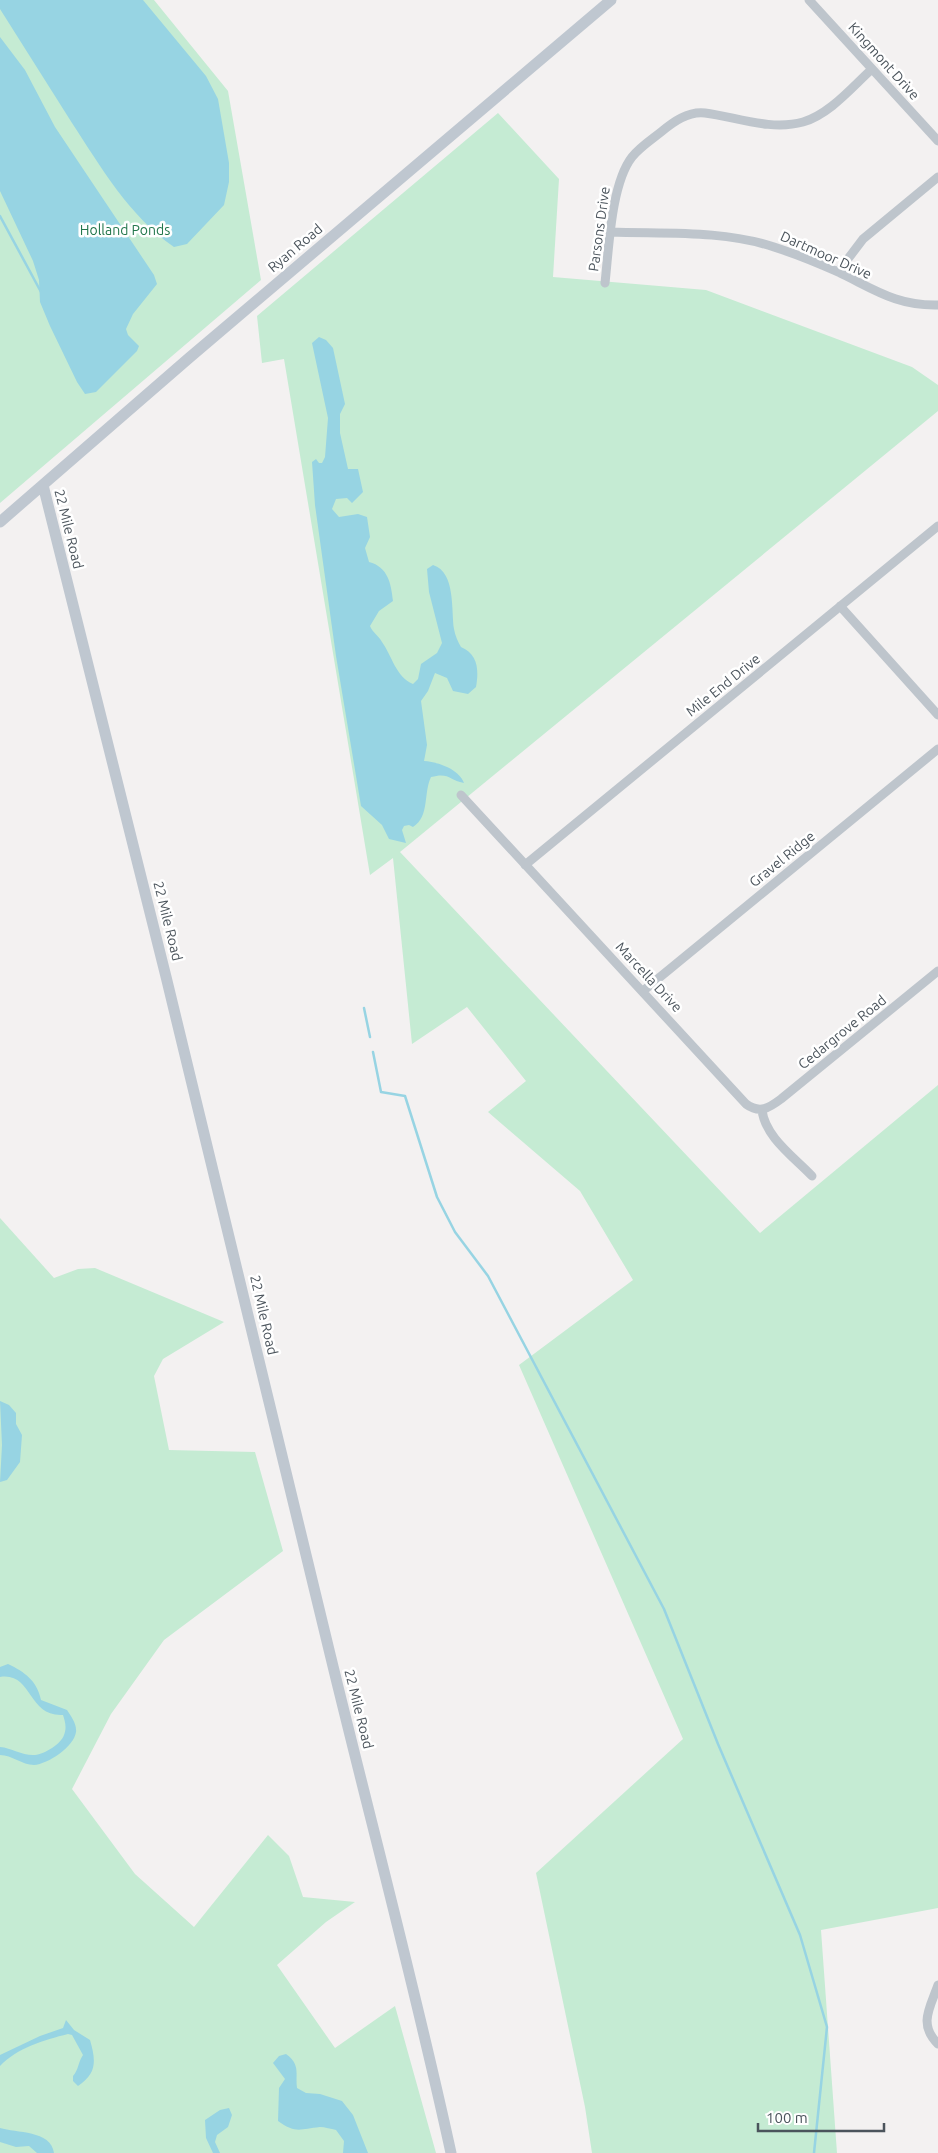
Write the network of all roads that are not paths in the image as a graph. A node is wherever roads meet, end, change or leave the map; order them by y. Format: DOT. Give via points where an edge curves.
graph roads {
  1 [pos="611,0"];
  2 [pos="809,0"];
  3 [pos="872,69"];
  4 [pos="938,141"];
  5 [pos="938,177"];
  6 [pos="611,232"];
  7 [pos="838,272"];
  8 [pos="605,283"];
  9 [pos="938,304"];
  10 [pos="43,485"];
  11 [pos="0,522"];
  12 [pos="938,526"];
  13 [pos="840,606"];
  14 [pos="938,715"];
  15 [pos="938,749"];
  16 [pos="461,795"];
  17 [pos="525,865"];
  18 [pos="938,971"];
  19 [pos="643,991"];
  20 [pos="762,1110"];
  21 [pos="812,1176"];
  22 [pos="938,1984"];
  23 [pos="938,2044"];
  24 [pos="451,2153"];
  1 -- 10 [label="street, Ryan Road"];
  2 -- 3 [label="street, Kingmont Drive"];
  3 -- 4 [label="street, Kingmont Drive"];
  3 -- 6 [label="street, Parsons Drive" via="826,110 802,122 758,123 702,113 675,121 638,151 624,170"];
  5 -- 7 [label="street" via="863,239"];
  6 -- 7 [label="street, Dartmoor Drive" via="736,238 775,247"];
  6 -- 8 [label="street, Parsons Drive"];
  7 -- 9 [label="street, Dartmoor Drive" via="890,298 913,304"];
  10 -- 11 [label="street, Ryan Road"];
  10 -- 24 [label="street, 22 Mile Road" via="179,1023"];
  12 -- 13 [label="street, Mile End Drive"];
  13 -- 14 [label="street"];
  13 -- 17 [label="street, Mile End Drive"];
  15 -- 19 [label="street, Gravel Ridge"];
  16 -- 17 [label="street, Marcella Drive"];
  17 -- 19 [label="street, Marcella Drive"];
  18 -- 20 [label="street, Cedargrove Road" via="782,1099"];
  19 -- 20 [label="street, Marcella Drive" via="746,1104"];
  20 -- 21 [label="street" via="763,1120 772,1136"];
  22 -- 23 [label="street" via="926,2028"];
}
